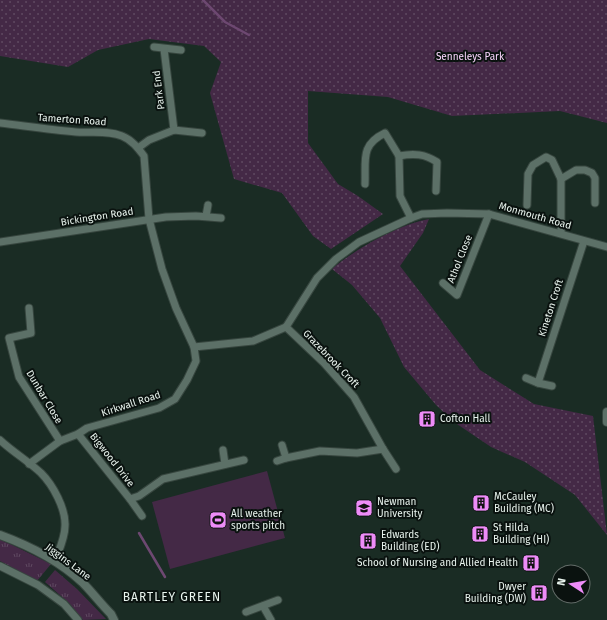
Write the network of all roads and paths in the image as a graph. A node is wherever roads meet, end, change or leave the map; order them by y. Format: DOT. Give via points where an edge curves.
graph roads {
  1 [pos="154,47"];
  2 [pos="164,49"];
  3 [pos="181,50"];
  4 [pos="0,123"];
  5 [pos="174,130"];
  6 [pos="202,133"];
  7 [pos="138,148"];
  8 [pos="399,156"];
  9 [pos="561,180"];
  10 [pos="366,184"];
  11 [pos="436,191"];
  12 [pos="595,203"];
  13 [pos="208,205"];
  14 [pos="527,205"];
  15 [pos="489,214"];
  16 [pos="206,216"];
  17 [pos="221,218"];
  18 [pos="411,218"];
  19 [pos="149,219"];
  20 [pos="561,233"];
  21 [pos="584,241"];
  22 [pos="0,242"];
  23 [pos="607,248"];
  24 [pos="443,283"];
  25 [pos="29,308"];
  26 [pos="286,327"];
  27 [pos="194,347"];
  28 [pos="526,378"];
  29 [pos="538,383"];
  30 [pos="552,386"];
  31 [pos="607,412"];
  32 [pos="607,422"];
  33 [pos="78,434"];
  34 [pos="0,440"];
  35 [pos="60,441"];
  36 [pos="282,445"];
  37 [pos="383,449"];
  38 [pos="224,450"];
  39 [pos="286,458"];
  40 [pos="244,460"];
  41 [pos="277,461"];
  42 [pos="29,464"];
  43 [pos="224,464"];
  44 [pos="396,469"];
  45 [pos="130,499"];
  46 [pos="142,516"];
  47 [pos="0,535"];
  48 [pos="54,561"];
  49 [pos="0,566"];
  50 [pos="278,600"];
  51 [pos="263,606"];
  52 [pos="246,612"];
  53 [pos="78,620"];
  54 [pos="114,620"];
  55 [pos="271,620"];
  1 -- 2 [label="street"];
  2 -- 3 [label="street"];
  2 -- 5 [label="street, Park End"];
  4 -- 7 [label="street, Tamerton Road" via="110,133 128,139"];
  5 -- 6 [label="street"];
  5 -- 7 [label="street" via="149,140"];
  7 -- 19 [label="street, Bickington Road" via="144,156"];
  8 -- 10 [label="street" via="385,133 377,137 369,144 365,156"];
  8 -- 11 [label="street" via="427,155 437,162"];
  8 -- 18 [label="street" via="400,196"];
  9 -- 12 [label="street" via="576,170 592,173 595,178"];
  9 -- 14 [label="street" via="552,160 546,157 533,165 528,174"];
  9 -- 20 [label="street"];
  13 -- 16 [label="street"];
  15 -- 18 [label="street, Monmouth Road" via="441,213 422,214"];
  15 -- 20 [label="street, Monmouth Road"];
  15 -- 24 [label="street, Athol Close" via="456,295"];
  16 -- 17 [label="street"];
  16 -- 19 [label="street"];
  18 -- 26 [label="street, Monmouth Road" via="359,242 336,259 317,278"];
  19 -- 22 [label="street, Bickington Road"];
  19 -- 27 [label="street, Kirkwall Road" via="162,269"];
  20 -- 21 [label="street, Monmouth Road"];
  21 -- 23 [label="street, Monmouth Road"];
  21 -- 29 [label="street, Kineton Croft"];
  25 -- 35 [label="street, Dunbar Close" via="32,333 9,338 18,377"];
  26 -- 27 [label="street" via="252,341"];
  26 -- 37 [label="street, Grazebrook Croft" via="324,363 354,397"];
  27 -- 33 [label="street, Kirkwall Road" via="196,361 176,399 159,408 87,428"];
  28 -- 29 [label="street"];
  29 -- 30 [label="street"];
  31 -- 32 [label="street"];
  33 -- 35 [label="street, Kirkwall Road"];
  33 -- 45 [label="street, Bigwood Drive"];
  34 -- 42 [label="street"];
  35 -- 42 [label="street, Kirkwall Road"];
  36 -- 39 [label="street"];
  37 -- 39 [label="street" via="358,453 320,451"];
  37 -- 44 [label="street, Grazebrook Croft"];
  38 -- 43 [label="street"];
  39 -- 41 [label="street"];
  40 -- 43 [label="street, Bigwood Drive"];
  42 -- 48 [label="street" via="41,473 61,503 65,525 61,547"];
  43 -- 45 [label="street, Bigwood Drive" via="163,479 139,496"];
  45 -- 46 [label="street, Bigwood Drive"];
  47 -- 48 [label="street, Jiggins Lane" via="30,546"];
  48 -- 54 [label="street, Jiggins Lane" via="82,582"];
  49 -- 53 [label="street" via="38,584 64,604"];
  50 -- 51 [label="street"];
  51 -- 52 [label="street"];
  51 -- 55 [label="street"];
}
